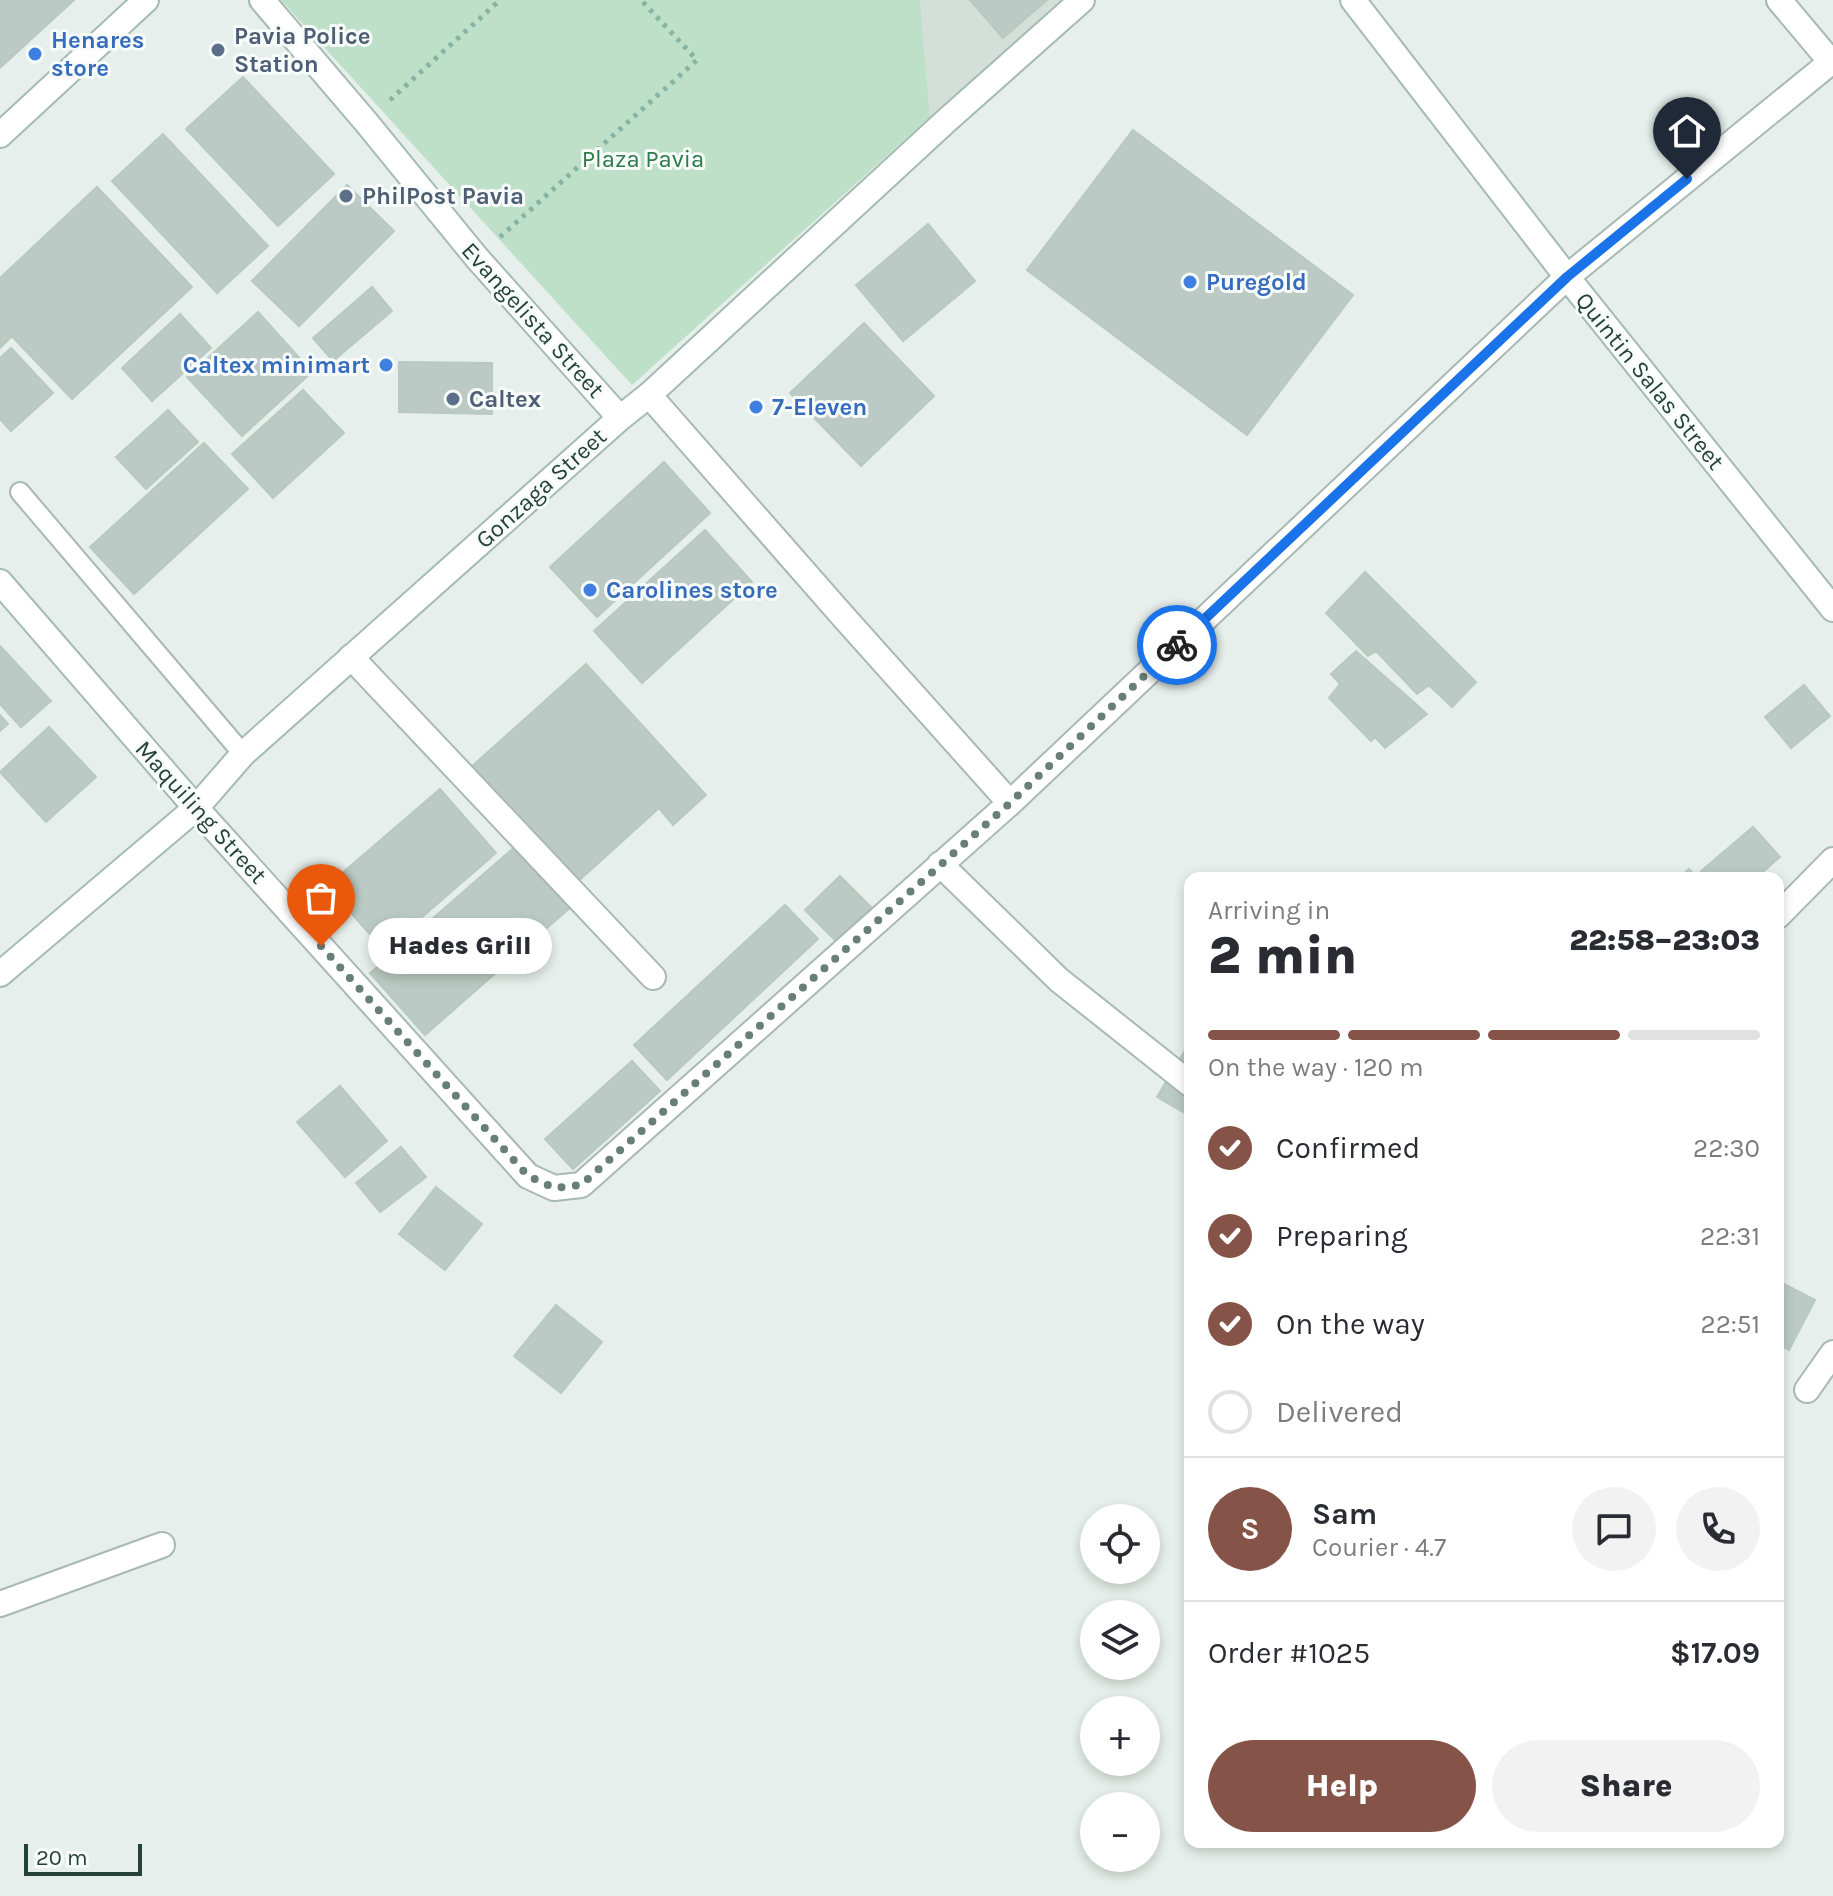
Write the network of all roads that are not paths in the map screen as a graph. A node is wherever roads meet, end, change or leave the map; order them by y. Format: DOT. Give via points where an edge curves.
graph roads {
  1 [pos="146,0"];
  2 [pos="262,0"];
  3 [pos="1082,0"];
  4 [pos="1353,0"];
  5 [pos="1779,0"];
  6 [pos="0,135"];
  7 [pos="1567,277"];
  8 [pos="649,395"];
  9 [pos="620,418"];
  10 [pos="20,492"];
  11 [pos="0,582"];
  12 [pos="1833,609"];
  13 [pos="351,657"];
  14 [pos="243,754"];
  15 [pos="1010,803"];
  16 [pos="196,808"];
  17 [pos="1833,860"];
  18 [pos="940,864"];
  19 [pos="1784,910"];
  20 [pos="0,974"];
  21 [pos="653,977"];
  22 [pos="1184,1079"];
  23 [pos="1833,1353"];
  24 [pos="1807,1390"];
  25 [pos="162,1545"];
  26 [pos="0,1604"];
  1 -- 6 [label="street"];
  2 -- 9 [label="street, Evangelista Street" via="477,258"];
  3 -- 8 [label="street, Gonzaga Street"];
  4 -- 7 [label="street, Quintin Salas Street"];
  5 -- 7 [label="street" via="1831,62"];
  7 -- 12 [label="street, Quintin Salas Street"];
  7 -- 15 [label="street"];
  8 -- 9 [label="street, Gonzaga Street"];
  8 -- 15 [label="street"];
  9 -- 13 [label="street, Gonzaga Street"];
  10 -- 14 [label="lane"];
  11 -- 16 [label="street, Maquiling Street"];
  13 -- 14 [label="street, Gonzaga Street"];
  13 -- 21 [label="street"];
  14 -- 16 [label="street, Gonzaga Street"];
  15 -- 18 [label="street"];
  16 -- 18 [label="street, Maquiling Street" via="528,1176 554,1188 581,1185"];
  16 -- 20 [label="street, Gonzaga Street"];
  17 -- 19 [label="street"];
  18 -- 22 [label="street" via="1059,980"];
  23 -- 24 [label="street"];
  25 -- 26 [label="street"];
}
